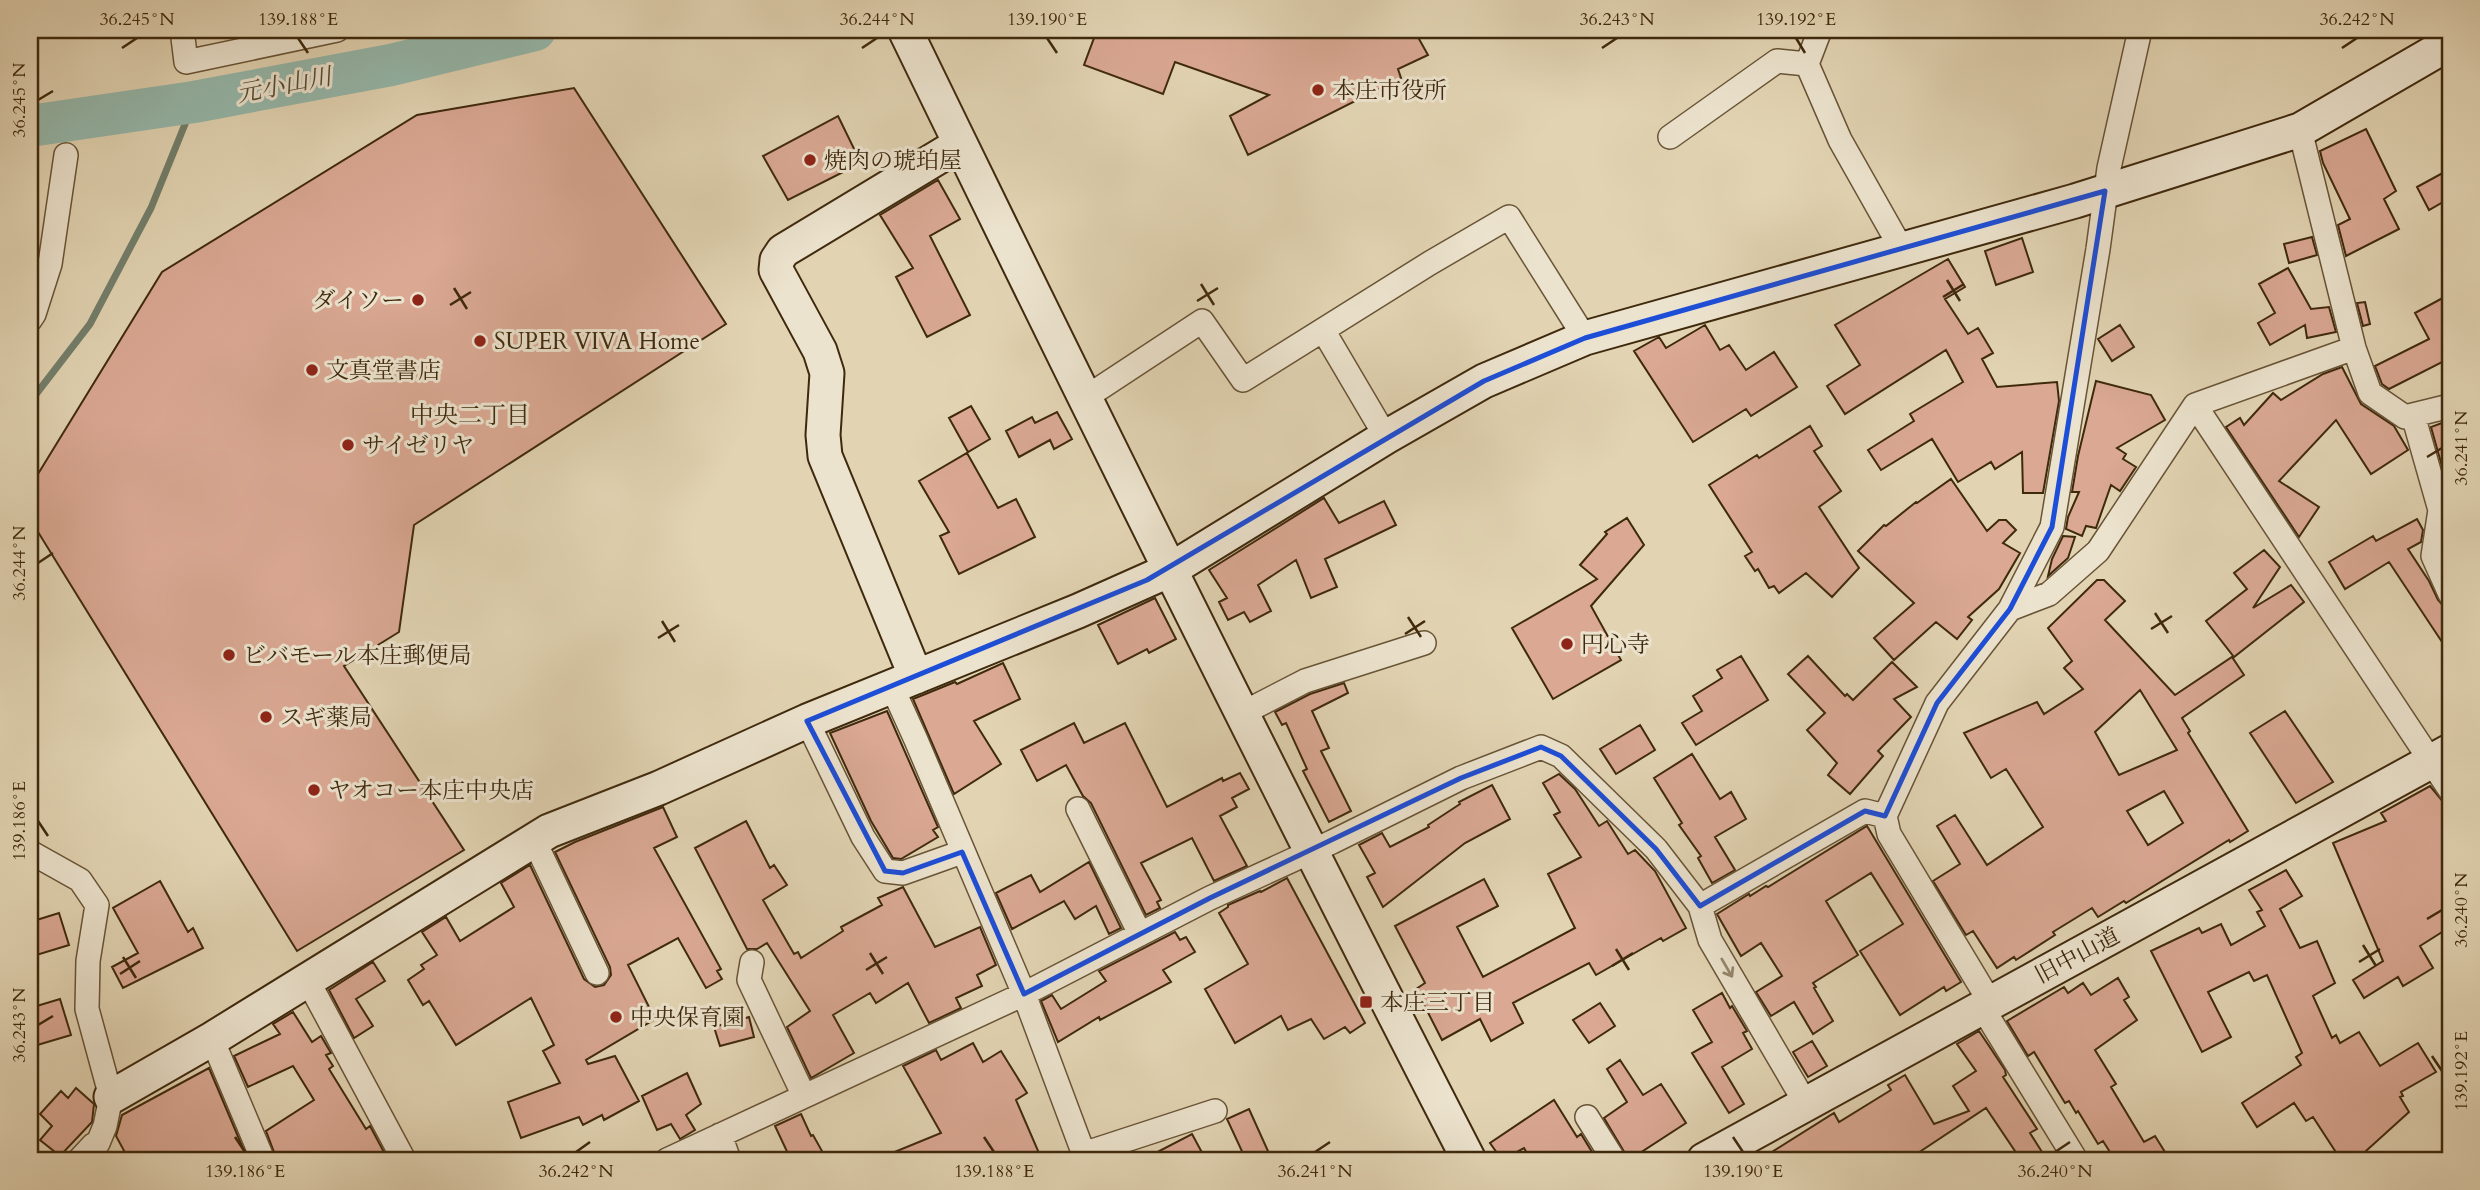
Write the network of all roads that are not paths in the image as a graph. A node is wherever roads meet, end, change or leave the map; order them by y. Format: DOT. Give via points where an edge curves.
graph roads {
  1 [pos="182,30"];
  2 [pos="337,30"];
  3 [pos="905,30"];
  4 [pos="1820,30"];
  5 [pos="2140,30"];
  6 [pos="2450,43"];
  7 [pos="1807,64"];
  8 [pos="2300,130"];
  9 [pos="1670,137"];
  10 [pos="961,144"];
  11 [pos="66,155"];
  12 [pos="2105,191"];
  13 [pos="1901,248"];
  14 [pos="33,305"];
  15 [pos="1323,330"];
  16 [pos="1584,338"];
  17 [pos="2354,348"];
  18 [pos="1084,398"];
  19 [pos="2195,405"];
  20 [pos="2450,407"];
  21 [pos="2413,415"];
  22 [pos="1386,437"];
  23 [pos="1170,570"];
  24 [pos="2450,594"];
  25 [pos="2011,608"];
  26 [pos="1424,643"];
  27 [pos="904,682"];
  28 [pos="1241,714"];
  29 [pos="807,721"];
  30 [pos="2441,756"];
  31 [pos="2450,790"];
  32 [pos="1078,809"];
  33 [pos="1885,816"];
  34 [pos="534,840"];
  35 [pos="30,852"];
  36 [pos="962,852"];
  37 [pos="1311,852"];
  38 [pos="1700,906"];
  39 [pos="1140,934"];
  40 [pos="752,962"];
  41 [pos="597,973"];
  42 [pos="307,979"];
  43 [pos="1024,994"];
  44 [pos="1986,1004"];
  45 [pos="212,1039"];
  46 [pos="804,1096"];
  47 [pos="111,1097"];
  48 [pos="1806,1104"];
  49 [pos="1215,1111"];
  50 [pos="1587,1117"];
  51 [pos="720,1135"];
  52 [pos="103,1152"];
  53 [pos="1085,1157"];
  54 [pos="2073,1159"];
  55 [pos="79,1160"];
  56 [pos="263,1160"];
  57 [pos="404,1160"];
  58 [pos="667,1160"];
  59 [pos="729,1160"];
  60 [pos="1469,1160"];
  61 [pos="1614,1160"];
  62 [pos="1704,1160"];
  1 -- 2 [label="street" via="186,62"];
  3 -- 10 [label="street"];
  4 -- 7 [label="street"];
  5 -- 12 [label="street"];
  6 -- 8 [label="street"];
  7 -- 9 [label="street" via="1777,61"];
  7 -- 13 [label="street" via="1840,140"];
  8 -- 12 [label="street"];
  8 -- 17 [label="street"];
  10 -- 18 [label="street"];
  10 -- 27 [label="street" via="783,251 777,260 776,270 827,373 825,456"];
  11 -- 14 [label="street" via="50,264"];
  12 -- 13 [label="street"];
  12 -- 25 [label="street" via="2052,527"];
  13 -- 16 [label="street"];
  15 -- 16 [label="street" via="1509,217"];
  15 -- 18 [label="street" via="1243,380 1202,321"];
  15 -- 22 [label="street"];
  16 -- 22 [label="street" via="1484,381"];
  17 -- 19 [label="street"];
  17 -- 21 [label="street" via="2370,393 2405,417"];
  18 -- 23 [label="street"];
  19 -- 25 [label="street" via="2098,551 2049,594"];
  19 -- 30 [label="street"];
  20 -- 21 [label="street"];
  21 -- 24 [label="street" via="2440,510 2433,556"];
  22 -- 23 [label="street"];
  23 -- 27 [label="street"];
  23 -- 28 [label="street"];
  25 -- 33 [label="street" via="1937,703"];
  26 -- 28 [label="street" via="1305,681"];
  27 -- 29 [label="street"];
  27 -- 36 [label="street" via="916,740"];
  28 -- 37 [label="street"];
  29 -- 34 [label="street"];
  29 -- 36 [label="street" via="884,871 903,873"];
  30 -- 31 [label="street"];
  30 -- 44 [label="street, 旧中山道"];
  32 -- 39 [label="street"];
  33 -- 38 [label="street" via="1865,811"];
  33 -- 44 [label="street" via="1889,834"];
  34 -- 41 [label="street"];
  34 -- 42 [label="street"];
  35 -- 47 [label="street" via="80,880 97,905 88,961 87,1009"];
  36 -- 43 [label="street"];
  37 -- 38 [label="street" via="1461,778 1541,747 1560,756 1656,849"];
  37 -- 39 [label="street"];
  37 -- 60 [label="street"];
  38 -- 48 [label="street, one-way" via="1710,940"];
  39 -- 43 [label="street"];
  40 -- 46 [label="street" via="749,980"];
  42 -- 45 [label="street"];
  42 -- 57 [label="street"];
  43 -- 46 [label="street"];
  43 -- 53 [label="street"];
  44 -- 48 [label="street, 旧中山道"];
  44 -- 54 [label="street"];
  45 -- 47 [label="street"];
  45 -- 56 [label="street"];
  46 -- 51 [label="street"];
  47 -- 52 [label="street"];
  48 -- 62 [label="street, 旧中山道"];
  49 -- 53 [label="street"];
  50 -- 61 [label="street"];
  51 -- 58 [label="street"];
  51 -- 59 [label="street"];
  52 -- 55 [label="street" via="93,1145"];
}
